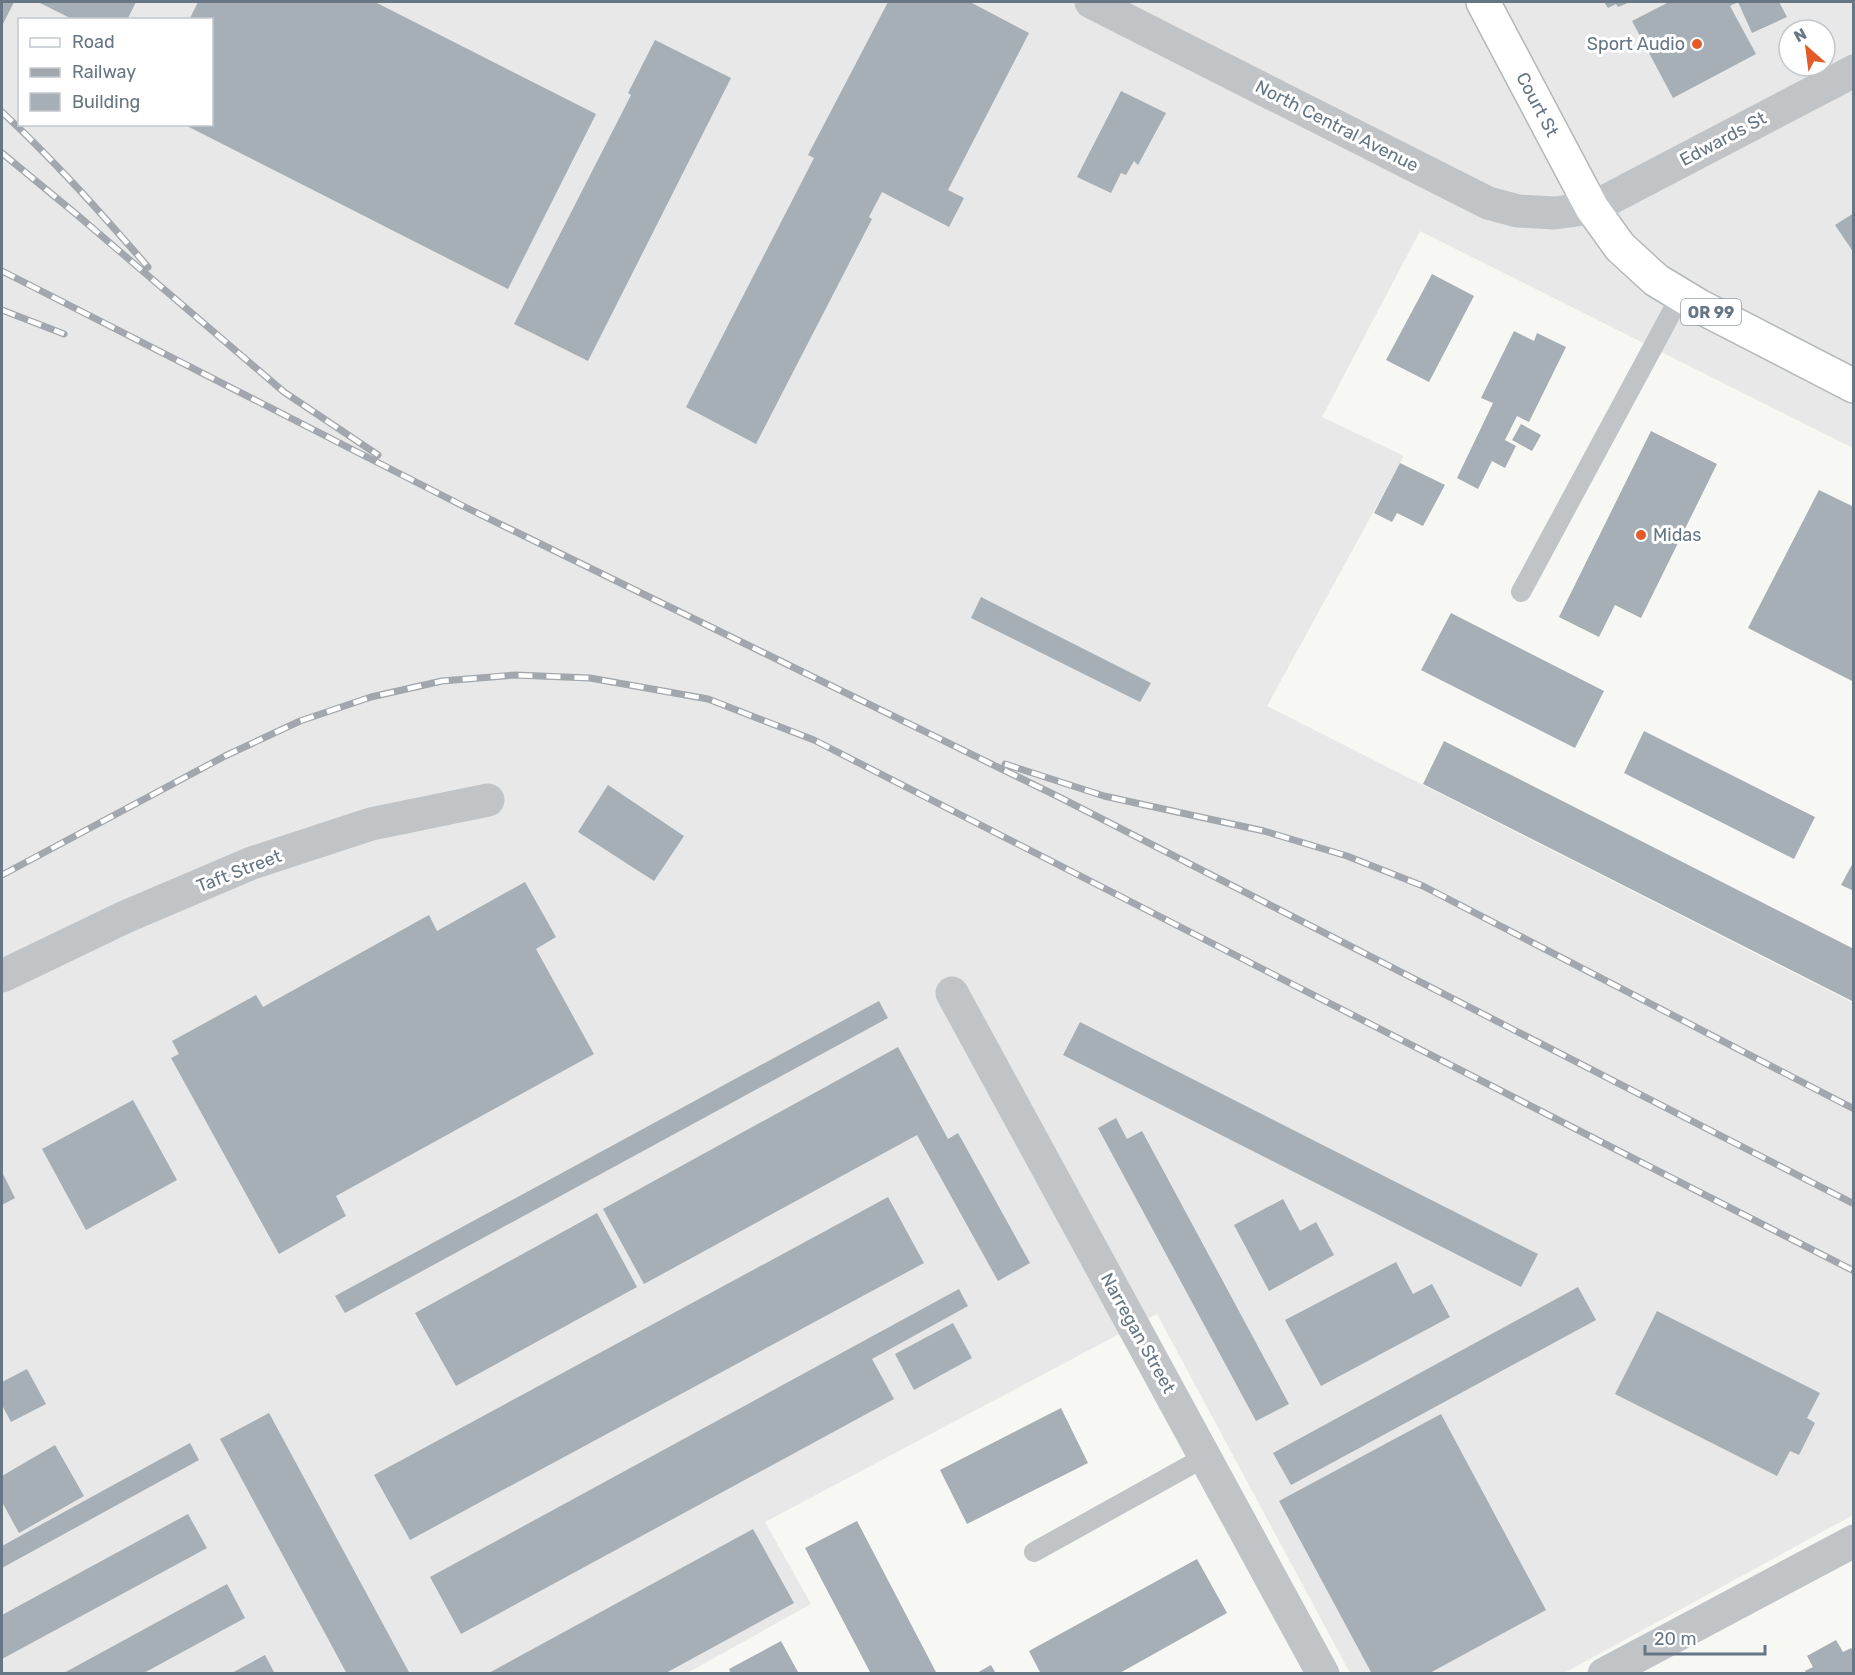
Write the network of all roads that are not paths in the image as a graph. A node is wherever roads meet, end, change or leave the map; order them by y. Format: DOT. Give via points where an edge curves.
graph roads {
  1 [pos="1091,2"];
  2 [pos="1483,2"];
  3 [pos="1854,71"];
  4 [pos="1592,208"];
  5 [pos="1681,295"];
  6 [pos="1854,386"];
  7 [pos="1521,592"];
  8 [pos="488,800"];
  9 [pos="2,976"];
  10 [pos="952,993"];
  11 [pos="1205,1457"];
  12 [pos="1854,1541"];
  13 [pos="1034,1552"];
  14 [pos="1320,1672"];
  15 [pos="1604,1674"];
  1 -- 4 [label="street, North Central Avenue" via="1488,203 1518,211 1554,213"];
  2 -- 4 [label="main road, Court St / OR 99"];
  3 -- 4 [label="street, Edwards St"];
  4 -- 5 [label="main road, OR 99" via="1620,247 1656,280"];
  5 -- 6 [label="main road, OR 99"];
  5 -- 7 [label="lane"];
  8 -- 9 [label="street, Taft Street" via="371,824 252,863 125,917"];
  10 -- 11 [label="street, Narregan Street"];
  11 -- 13 [label="lane"];
  11 -- 14 [label="street, Narregan Street"];
  12 -- 15 [label="street"];
}
